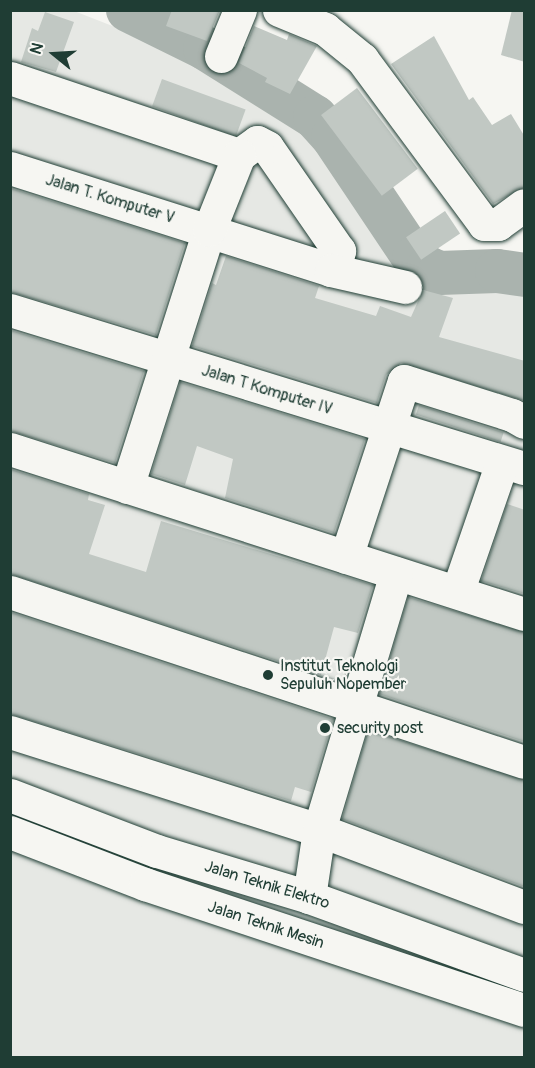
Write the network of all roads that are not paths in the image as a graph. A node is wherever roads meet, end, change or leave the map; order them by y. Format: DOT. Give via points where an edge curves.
graph roads {
  1 [pos="240,10"];
  2 [pos="279,10"];
  3 [pos="221,56"];
  4 [pos="10,78"];
  5 [pos="239,155"];
  6 [pos="10,168"];
  7 [pos="525,205"];
  8 [pos="209,230"];
  9 [pos="331,270"];
  10 [pos="405,287"];
  11 [pos="10,310"];
  12 [pos="167,360"];
  13 [pos="525,422"];
  14 [pos="389,427"];
  15 [pos="10,449"];
  16 [pos="513,465"];
  17 [pos="127,487"];
  18 [pos="346,558"];
  19 [pos="396,573"];
  20 [pos="458,590"];
  21 [pos="10,592"];
  22 [pos="525,614"];
  23 [pos="356,707"];
  24 [pos="10,732"];
  25 [pos="525,762"];
  26 [pos="10,795"];
  27 [pos="319,830"];
  28 [pos="10,832"];
  29 [pos="157,851"];
  30 [pos="145,885"];
  31 [pos="309,897"];
  32 [pos="525,907"];
  33 [pos="525,975"];
  34 [pos="525,1010"];
  1 -- 3 [label="street"];
  2 -- 7 [label="street" via="325,29 362,59 484,224 498,224"];
  4 -- 5 [label="street"];
  5 -- 8 [label="street"];
  5 -- 9 [label="street" via="257,142 267,147 339,251"];
  6 -- 8 [label="street, Jalan T. Komputer V"];
  8 -- 9 [label="street, Jalan T. Komputer V"];
  8 -- 12 [label="street"];
  9 -- 10 [label="street, Jalan T. Komputer V"];
  11 -- 12 [label="street, Jalan T Komputer IV"];
  12 -- 14 [label="street, Jalan T Komputer IV"];
  12 -- 17 [label="street"];
  13 -- 14 [label="street" via="409,380 400,386"];
  14 -- 16 [label="street, Jalan T Komputer IV"];
  14 -- 18 [label="street"];
  15 -- 17 [label="street"];
  16 -- 20 [label="street"];
  17 -- 18 [label="street"];
  18 -- 19 [label="street"];
  19 -- 20 [label="street"];
  19 -- 23 [label="street"];
  20 -- 22 [label="street"];
  21 -- 23 [label="street"];
  23 -- 25 [label="street"];
  23 -- 27 [label="street"];
  24 -- 27 [label="street"];
  26 -- 29 [label="street, Jalan Teknik Elektro"];
  27 -- 31 [label="street"];
  27 -- 32 [label="street"];
  28 -- 30 [label="street, Jalan Teknik Mesin"];
  29 -- 30 [label="street"];
  29 -- 31 [label="street, Jalan Teknik Elektro"];
  30 -- 34 [label="street, Jalan Teknik Mesin"];
  31 -- 33 [label="street, Jalan Teknik Elektro"];
}
